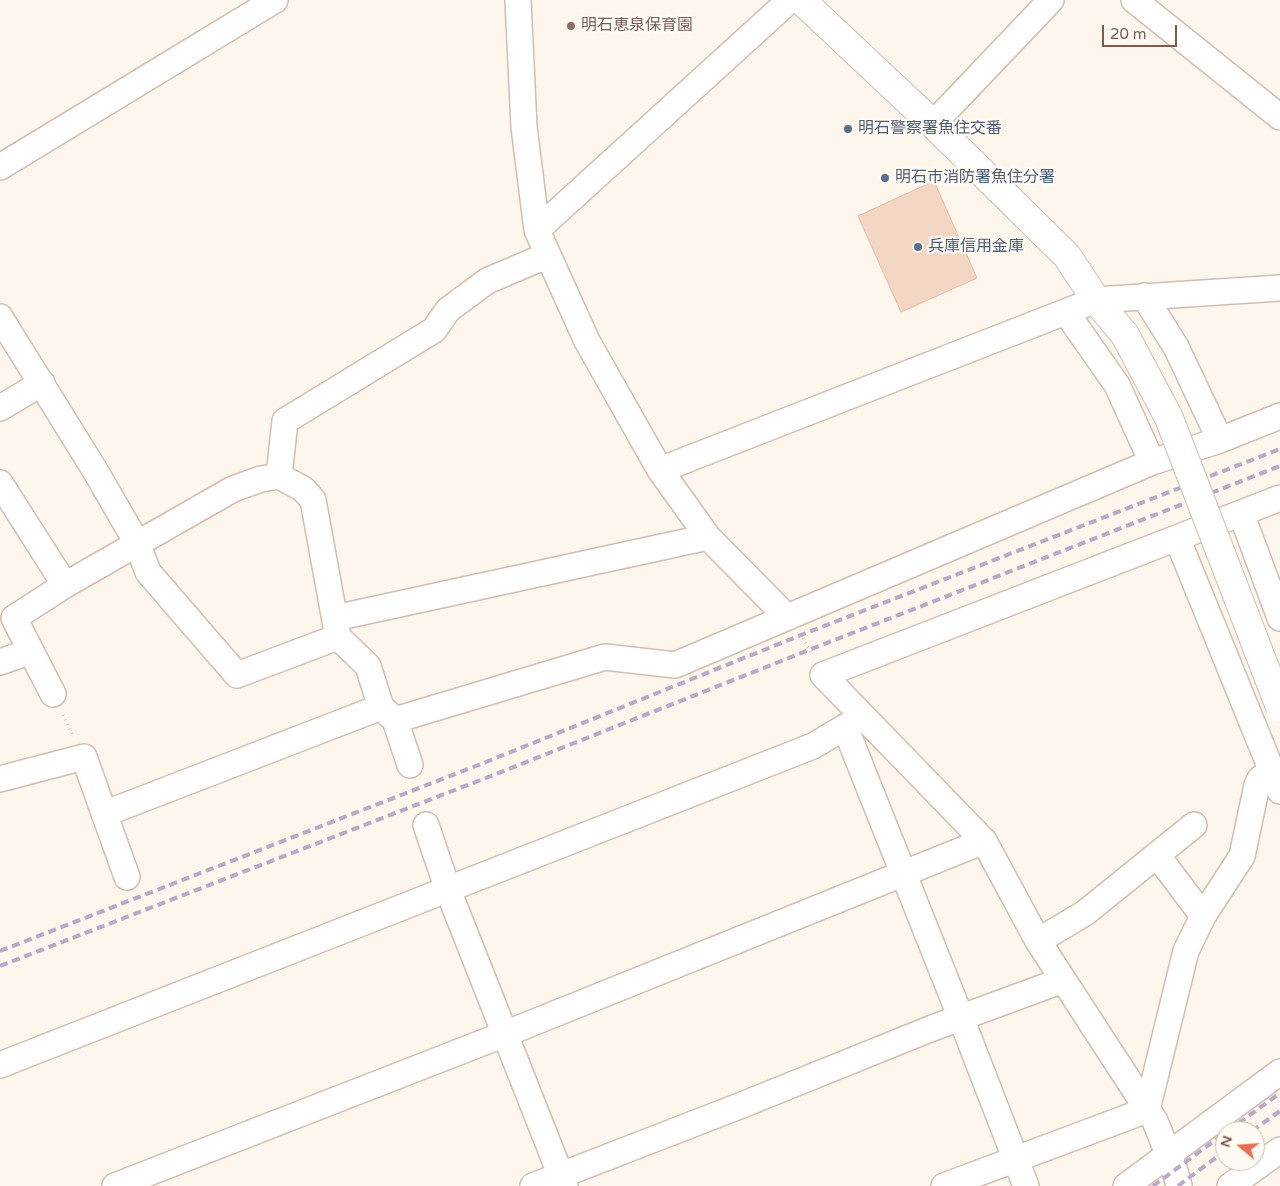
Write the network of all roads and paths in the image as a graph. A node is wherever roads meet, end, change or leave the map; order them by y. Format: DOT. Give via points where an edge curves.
graph roads {
  1 [pos="275,0"];
  2 [pos="518,0"];
  3 [pos="790,0"];
  4 [pos="801,0"];
  5 [pos="1051,0"];
  6 [pos="1134,0"];
  7 [pos="1280,117"];
  8 [pos="933,124"];
  9 [pos="0,166"];
  10 [pos="538,230"];
  11 [pos="548,255"];
  12 [pos="1280,288"];
  13 [pos="1144,296"];
  14 [pos="1096,300"];
  15 [pos="1066,312"];
  16 [pos="0,317"];
  17 [pos="42,383"];
  18 [pos="0,408"];
  19 [pos="1280,416"];
  20 [pos="1220,440"];
  21 [pos="1152,462"];
  22 [pos="660,470"];
  23 [pos="279,476"];
  24 [pos="0,484"];
  25 [pos="1280,498"];
  26 [pos="1241,513"];
  27 [pos="708,537"];
  28 [pos="1177,538"];
  29 [pos="137,543"];
  30 [pos="66,585"];
  31 [pos="786,616"];
  32 [pos="1280,618"];
  33 [pos="337,628"];
  34 [pos="31,651"];
  35 [pos="1,660"];
  36 [pos="822,675"];
  37 [pos="53,694"];
  38 [pos="1280,707"];
  39 [pos="388,713"];
  40 [pos="854,722"];
  41 [pos="84,757"];
  42 [pos="410,764"];
  43 [pos="0,779"];
  44 [pos="1276,781"];
  45 [pos="104,814"];
  46 [pos="426,825"];
  47 [pos="1194,825"];
  48 [pos="984,841"];
  49 [pos="1157,855"];
  50 [pos="903,875"];
  51 [pos="127,877"];
  52 [pos="448,890"];
  53 [pos="1203,916"];
  54 [pos="1038,941"];
  55 [pos="1063,980"];
  56 [pos="961,1018"];
  57 [pos="505,1034"];
  58 [pos="0,1065"];
  59 [pos="1280,1072"];
  60 [pos="1147,1110"];
  61 [pos="1280,1150"];
  62 [pos="1169,1155"];
  63 [pos="1016,1159"];
  64 [pos="562,1181"];
  65 [pos="115,1186"];
  66 [pos="533,1186"];
  67 [pos="944,1186"];
  68 [pos="1026,1186"];
  69 [pos="1126,1186"];
  70 [pos="1179,1186"];
  71 [pos="1230,1186"];
  1 -- 9 [label="street"];
  2 -- 10 [label="street" via="524,127"];
  3 -- 10 [label="street"];
  4 -- 8 [label="street"];
  5 -- 8 [label="street"];
  6 -- 7 [label="street"];
  8 -- 14 [label="street" via="1067,256"];
  10 -- 11 [label="street"];
  11 -- 22 [label="street" via="587,341"];
  11 -- 23 [label="street" via="487,281 448,310 434,330 285,421"];
  12 -- 13 [label="street"];
  13 -- 14 [label="street"];
  13 -- 20 [label="street" via="1176,346"];
  14 -- 15 [label="street"];
  14 -- 38 [label="street, bridge" via="1125,335 1169,418"];
  15 -- 21 [label="street" via="1117,385"];
  15 -- 22 [label="street"];
  16 -- 17 [label="street"];
  17 -- 18 [label="street"];
  17 -- 29 [label="street"];
  19 -- 20 [label="street"];
  20 -- 21 [label="street"];
  21 -- 31 [label="street"];
  22 -- 27 [label="street"];
  23 -- 29 [label="street" via="233,489"];
  23 -- 33 [label="street" via="303,489 313,500"];
  24 -- 30 [label="street"];
  25 -- 26 [label="street"];
  26 -- 28 [label="street"];
  26 -- 32 [label="street"];
  27 -- 31 [label="street"];
  27 -- 33 [label="street"];
  28 -- 36 [label="street"];
  28 -- 44 [label="street"];
  29 -- 30 [label="street"];
  29 -- 33 [label="street" via="148,572 237,675"];
  30 -- 34 [label="street" via="14,618"];
  31 -- 36 [label="path" via="801,635"];
  31 -- 39 [label="street" via="675,665 604,657"];
  33 -- 39 [label="street" via="368,666"];
  34 -- 35 [label="street"];
  34 -- 37 [label="street"];
  36 -- 40 [label="street"];
  37 -- 41 [label="path"];
  39 -- 42 [label="street"];
  39 -- 45 [label="street"];
  40 -- 48 [label="street"];
  40 -- 50 [label="street"];
  40 -- 52 [label="street" via="813,746"];
  41 -- 43 [label="street"];
  41 -- 45 [label="street"];
  44 -- 53 [label="street" via="1260,779 1242,856"];
  45 -- 51 [label="street"];
  46 -- 52 [label="street"];
  47 -- 49 [label="street"];
  48 -- 50 [label="street"];
  48 -- 54 [label="street"];
  49 -- 53 [label="street"];
  49 -- 54 [label="street" via="1085,913"];
  50 -- 56 [label="street"];
  50 -- 57 [label="street"];
  52 -- 57 [label="street"];
  52 -- 58 [label="street"];
  53 -- 60 [label="street" via="1186,951"];
  54 -- 55 [label="street"];
  55 -- 56 [label="street"];
  55 -- 60 [label="street"];
  56 -- 63 [label="street"];
  56 -- 64 [label="street"];
  57 -- 64 [label="street"];
  57 -- 65 [label="street"];
  59 -- 62 [label="street"];
  60 -- 62 [label="street"];
  60 -- 63 [label="street"];
  61 -- 71 [label="street"];
  62 -- 69 [label="street"];
  62 -- 70 [label="street"];
  63 -- 67 [label="street"];
  63 -- 68 [label="street"];
  64 -- 66 [label="street"];
}
